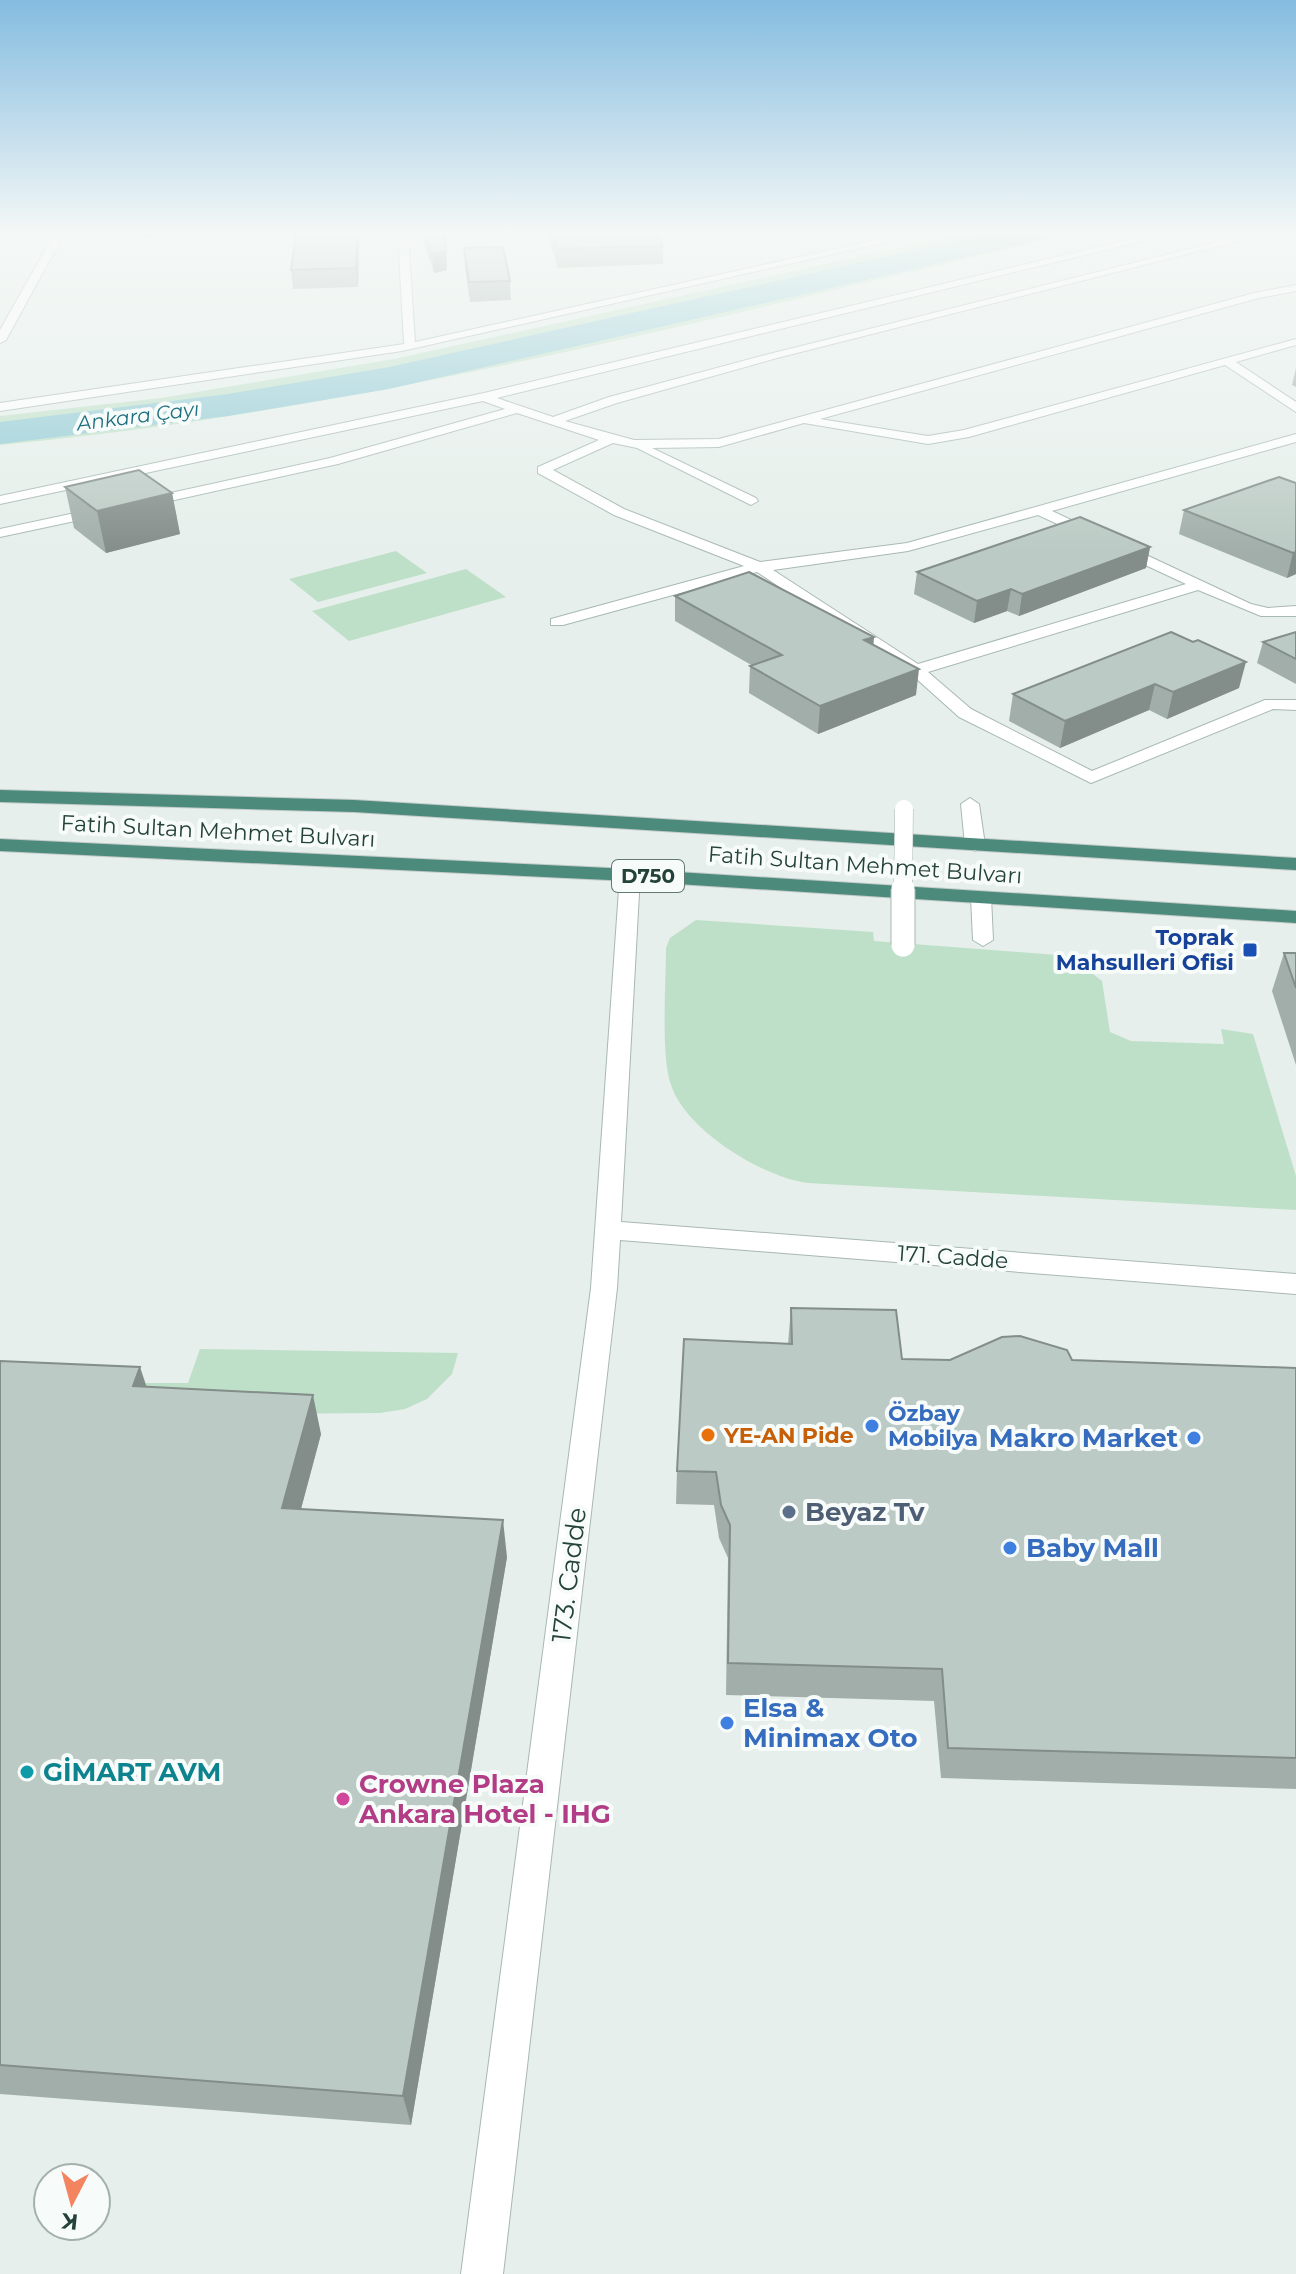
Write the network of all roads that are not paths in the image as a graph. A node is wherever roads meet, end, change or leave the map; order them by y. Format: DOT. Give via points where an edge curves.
graph roads {
  1 [pos="423,340"];
  2 [pos="423,340"];
  3 [pos="722,340"];
  4 [pos="837,340"];
  5 [pos="1092,340"];
  6 [pos="1296,342"];
  7 [pos="410,343"];
  8 [pos="1227,361"];
  9 [pos="484,397"];
  10 [pos="0,405"];
  11 [pos="520,408"];
  12 [pos="1296,408"];
  13 [pos="798,420"];
  14 [pos="553,421"];
  15 [pos="1296,438"];
  16 [pos="611,439"];
  17 [pos="634,444"];
  18 [pos="0,500"];
  19 [pos="751,501"];
  20 [pos="1039,510"];
  21 [pos="0,533"];
  22 [pos="759,567"];
  23 [pos="1200,585"];
  24 [pos="1296,611"];
  25 [pos="557,622"];
  26 [pos="916,670"];
  27 [pos="1296,705"];
  28 [pos="0,796"];
  29 [pos="970,804"];
  30 [pos="904,809"];
  31 [pos="0,845"];
  32 [pos="975,845"];
  33 [pos="1296,864"];
  34 [pos="630,875"];
  35 [pos="981,897"];
  36 [pos="1296,917"];
  37 [pos="983,940"];
  38 [pos="903,945"];
  39 [pos="609,1230"];
  40 [pos="1296,1284"];
  41 [pos="482,2274"];
  1 -- 7 [label="street"];
  2 -- 7 [label="street"];
  3 -- 9 [label="street"];
  4 -- 14 [label="street"];
  5 -- 13 [label="street"];
  6 -- 8 [label="street"];
  7 -- 10 [label="street"];
  8 -- 12 [label="street"];
  8 -- 13 [label="street" via="928,440"];
  9 -- 11 [label="street"];
  9 -- 18 [label="street"];
  11 -- 14 [label="street"];
  11 -- 21 [label="street" via="379,451 238,485"];
  13 -- 17 [label="street" via="719,443"];
  14 -- 16 [label="street"];
  15 -- 20 [label="street"];
  16 -- 17 [label="street"];
  16 -- 22 [label="street" via="543,470 619,512"];
  17 -- 19 [label="street"];
  20 -- 22 [label="street" via="908,547"];
  20 -- 23 [label="street"];
  22 -- 25 [label="street"];
  22 -- 26 [label="street"];
  23 -- 24 [label="street" via="1267,613"];
  23 -- 26 [label="street"];
  26 -- 27 [label="street" via="965,713 1091,778 1271,704"];
  28 -- 32 [label="highway, Fatih Sultan Mehmet Bulvarı" via="354,806"];
  29 -- 32 [label="street"];
  30 -- 38 [label="street, bridge"];
  31 -- 34 [label="highway, Fatih Sultan Mehmet Bulvarı / D750"];
  32 -- 33 [label="highway, Fatih Sultan Mehmet Bulvarı"];
  34 -- 35 [label="highway, Fatih Sultan Mehmet Bulvarı / D750"];
  34 -- 39 [label="street, 173. Cadde"];
  35 -- 36 [label="highway, Fatih Sultan Mehmet Bulvarı / D750"];
  35 -- 37 [label="street"];
  39 -- 40 [label="street, 171. Cadde"];
  39 -- 41 [label="street, 173. Cadde"];
}
